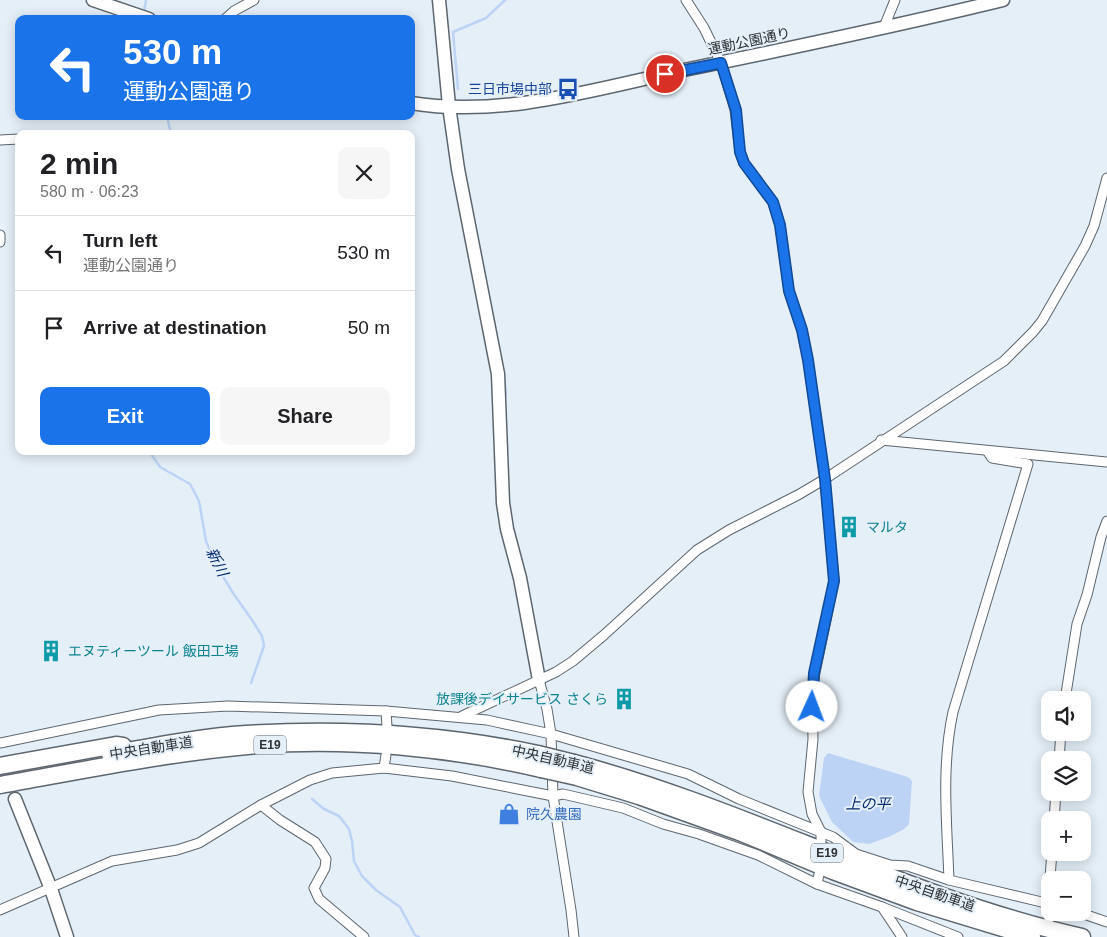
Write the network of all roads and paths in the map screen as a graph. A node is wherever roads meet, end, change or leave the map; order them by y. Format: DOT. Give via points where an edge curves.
graph roads {
  1 [pos="94,0"];
  2 [pos="254,0"];
  3 [pos="439,0"];
  4 [pos="686,0"];
  5 [pos="895,0"];
  6 [pos="1003,0"];
  7 [pos="138,15"];
  8 [pos="230,15"];
  9 [pos="884,27"];
  10 [pos="721,63"];
  11 [pos="415,103"];
  12 [pos="449,106"];
  13 [pos="15,138"];
  14 [pos="0,140"];
  15 [pos="1107,178"];
  16 [pos="0,235"];
  17 [pos="0,242"];
  18 [pos="882,440"];
  19 [pos="988,452"];
  20 [pos="1107,462"];
  21 [pos="825,479"];
  22 [pos="1107,521"];
  23 [pos="539,680"];
  24 [pos="1066,691"];
  25 [pos="386,711"];
  26 [pos="461,716"];
  27 [pos="387,728"];
  28 [pos="551,734"];
  29 [pos="0,743"];
  30 [pos="144,748"];
  31 [pos="199,752"];
  32 [pos="386,755"];
  33 [pos="540,762"];
  34 [pos="0,766"];
  35 [pos="384,768"];
  36 [pos="576,770"];
  37 [pos="0,774"];
  38 [pos="0,785"];
  39 [pos="553,796"];
  40 [pos="7,798"];
  41 [pos="261,805"];
  42 [pos="821,832"];
  43 [pos="821,846"];
  44 [pos="819,874"];
  45 [pos="949,880"];
  46 [pos="817,884"];
  47 [pos="51,889"];
  48 [pos="1041,902"];
  49 [pos="882,907"];
  50 [pos="0,910"];
  51 [pos="1091,916"];
  52 [pos="1107,922"];
  53 [pos="67,937"];
  54 [pos="364,937"];
  55 [pos="574,937"];
  56 [pos="902,937"];
  57 [pos="958,937"];
  58 [pos="1032,937"];
  59 [pos="1082,937"];
  1 -- 7 [label="street"];
  2 -- 8 [label="street"];
  3 -- 12 [label="street"];
  4 -- 10 [label="street"];
  5 -- 9 [label="street"];
  6 -- 9 [label="street, 運動公園通り"];
  9 -- 10 [label="street, 運動公園通り"];
  10 -- 12 [label="street, 運動公園通り" via="534,102"];
  10 -- 21 [label="street" via="736,110 744,163 773,202 780,225 789,291 808,360"];
  11 -- 12 [label="street, 運動公園通り"];
  12 -- 23 [label="street" via="498,374 503,503"];
  13 -- 14 [label="street"];
  15 -- 18 [label="street" via="1085,246 1033,332 1004,361"];
  16 -- 17 [label="street"];
  18 -- 19 [label="street"];
  18 -- 21 [label="street"];
  19 -- 20 [label="street"];
  19 -- 45 [label="street" via="992,458 1028,464 949,732 945,763"];
  21 -- 23 [label="street" via="697,550 573,661"];
  21 -- 42 [label="street" via="834,581 814,673 808,792 812,814"];
  22 -- 24 [label="street" via="1077,624"];
  23 -- 26 [label="street"];
  23 -- 28 [label="street"];
  25 -- 26 [label="street"];
  25 -- 27 [label="street"];
  25 -- 29 [label="street" via="228,706 159,710"];
  26 -- 28 [label="street"];
  28 -- 39 [label="street"];
  28 -- 42 [label="street" via="688,774 739,799"];
  30 -- 33 [label="highway, 中央自動車道 / E19" via="246,734 414,735 458,740"];
  30 -- 34 [label="highway" via="116,745"];
  30 -- 37 [label="highway, 中央自動車道 / E19"];
  31 -- 33 [label="highway, 中央自動車道 / E19" via="259,745 372,745"];
  31 -- 38 [label="highway, 中央自動車道 / E19"];
  31 -- 40 [label="highway"];
  32 -- 35 [label="street"];
  33 -- 36 [label="highway, 中央自動車道 / E19, bridge"];
  35 -- 39 [label="street" via="452,776"];
  35 -- 41 [label="street" via="332,773"];
  36 -- 58 [label="highway, 中央自動車道 / E19" via="917,902"];
  36 -- 59 [label="highway, 中央自動車道 / E19" via="666,791 936,894"];
  39 -- 46 [label="street" via="563,794 623,808 758,855"];
  39 -- 55 [label="street"];
  40 -- 47 [label="street"];
  41 -- 47 [label="street" via="199,843 112,861"];
  41 -- 54 [label="street" via="315,842 326,859 325,868 314,888 319,899"];
  42 -- 43 [label="street"];
  42 -- 45 [label="street" via="833,836 856,854"];
  44 -- 46 [label="street"];
  45 -- 48 [label="street"];
  46 -- 49 [label="street"];
  47 -- 50 [label="street"];
  47 -- 53 [label="street"];
  49 -- 56 [label="street"];
  49 -- 57 [label="street"];
  51 -- 52 [label="street"];
}
